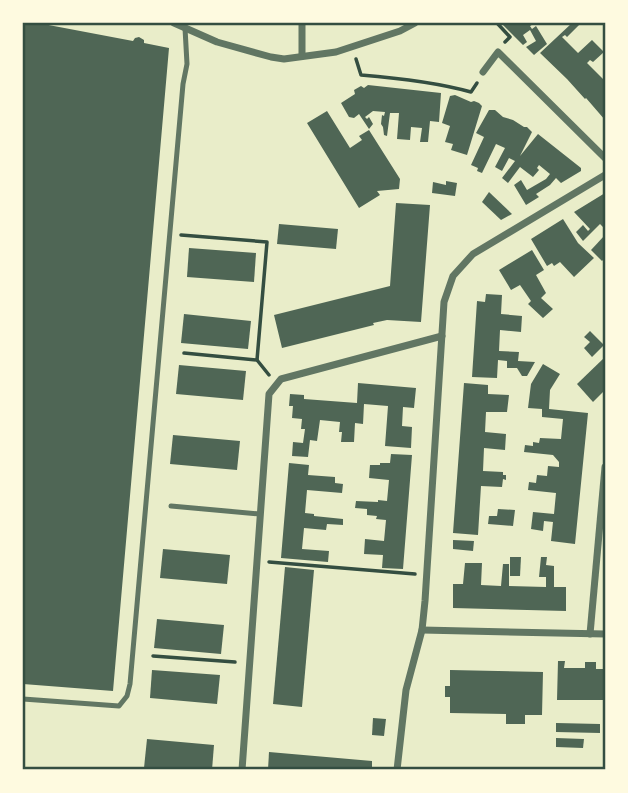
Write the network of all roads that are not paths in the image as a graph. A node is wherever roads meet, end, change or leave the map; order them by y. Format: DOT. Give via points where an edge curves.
graph roads {
  1 [pos="174,23"];
  2 [pos="302,23"];
  3 [pos="415,23"];
  4 [pos="185,29"];
  5 [pos="302,56"];
  6 [pos="483,72"];
  7 [pos="605,158"];
  8 [pos="605,175"];
  9 [pos="442,336"];
  10 [pos="605,467"];
  11 [pos="170,506"];
  12 [pos="260,514"];
  13 [pos="422,630"];
  14 [pos="590,634"];
  15 [pos="605,634"];
  16 [pos="23,699"];
  17 [pos="242,770"];
  18 [pos="397,770"];
  1 -- 4 [label="street"];
  2 -- 5 [label="street"];
  3 -- 5 [label="street" via="334,52"];
  4 -- 5 [label="street" via="271,57"];
  4 -- 16 [label="lane" via="187,64 127,696 119,706"];
  6 -- 7 [label="street" via="498,52"];
  8 -- 9 [label="street" via="474,254 453,276 444,302"];
  9 -- 12 [label="street" via="281,379 269,394"];
  9 -- 13 [label="street"];
  10 -- 14 [label="street"];
  11 -- 12 [label="lane"];
  12 -- 17 [label="street"];
  13 -- 14 [label="street"];
  13 -- 18 [label="street" via="406,690"];
  14 -- 15 [label="street"];
}
